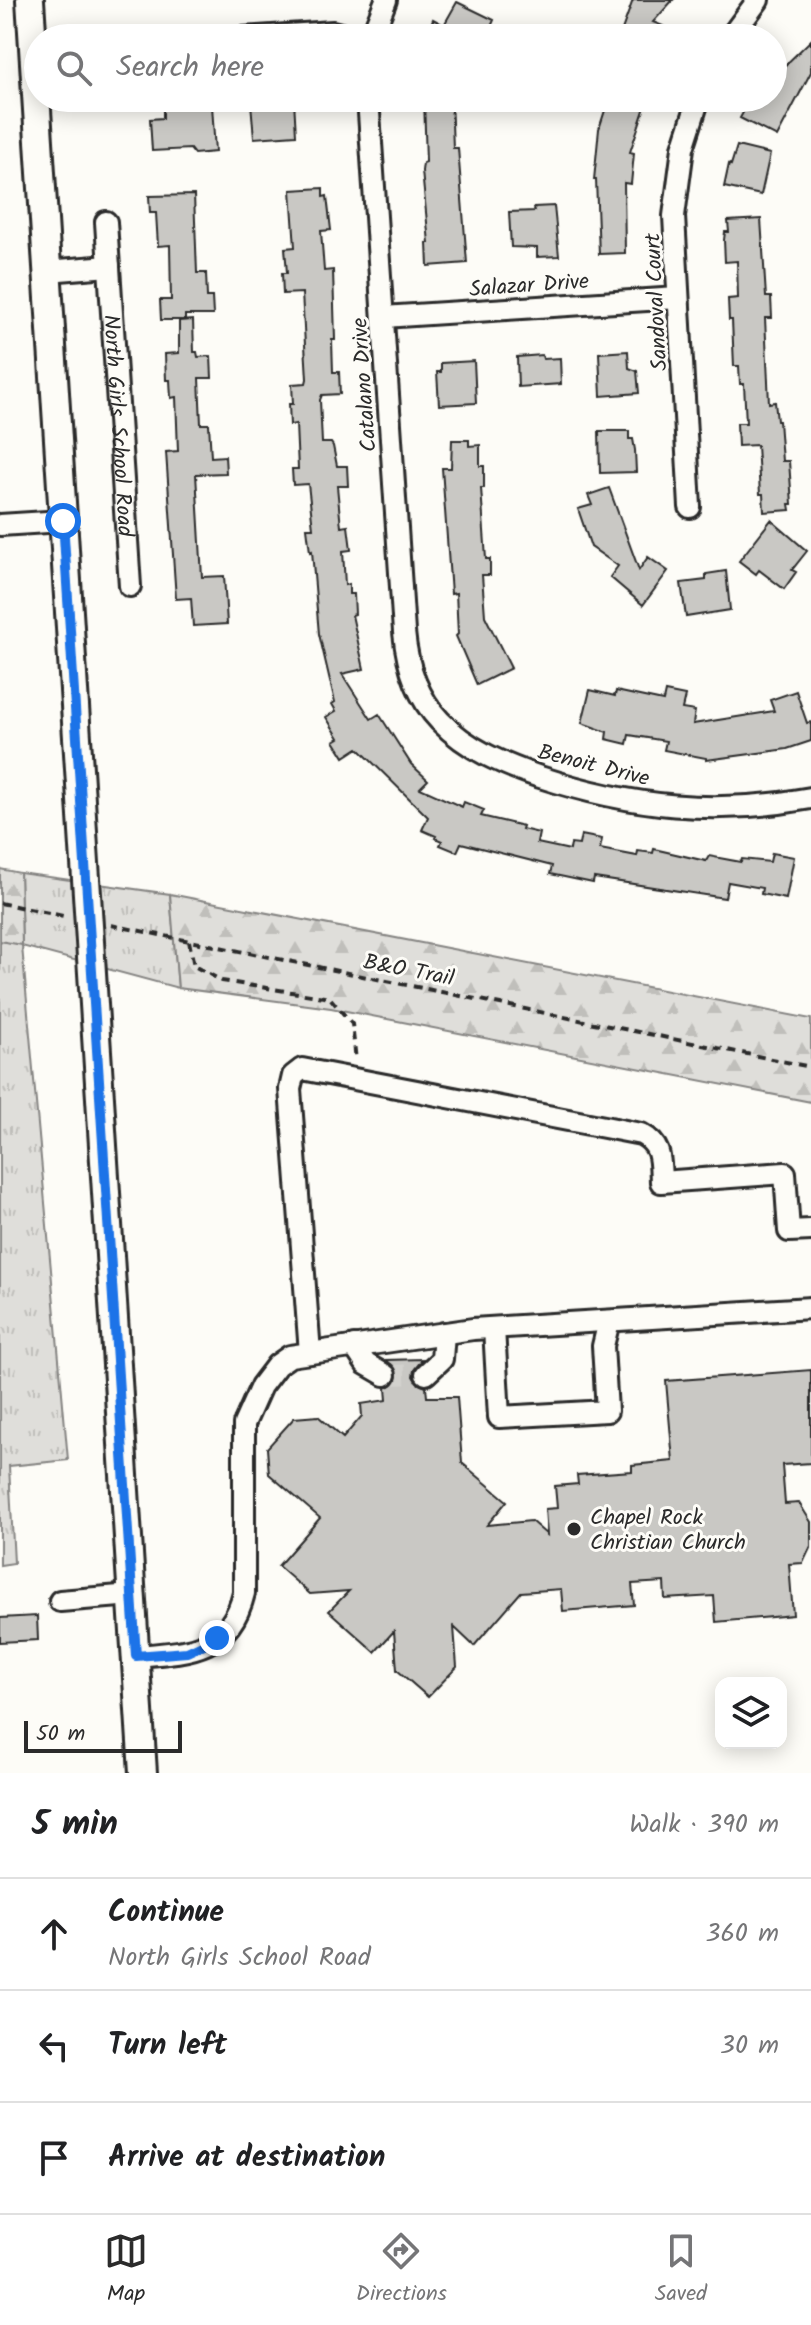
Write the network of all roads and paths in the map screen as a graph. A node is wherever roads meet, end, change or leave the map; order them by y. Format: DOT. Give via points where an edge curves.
graph roads {
  1 [pos="30,0"];
  2 [pos="386,0"];
  3 [pos="758,0"];
  4 [pos="33,24"];
  5 [pos="375,24"];
  6 [pos="740,24"];
  7 [pos="39,112"];
  8 [pos="369,112"];
  9 [pos="695,112"];
  10 [pos="106,222"];
  11 [pos="109,266"];
  12 [pos="47,271"];
  13 [pos="678,298"];
  14 [pos="383,317"];
  15 [pos="690,507"];
  16 [pos="63,521"];
  17 [pos="0,525"];
  18 [pos="130,586"];
  19 [pos="410,668"];
  20 [pos="811,798"];
  21 [pos="0,903"];
  22 [pos="89,921"];
  23 [pos="189,941"];
  24 [pos="357,1067"];
  25 [pos="811,1067"];
  26 [pos="811,1230"];
  27 [pos="811,1308"];
  28 [pos="609,1321"];
  29 [pos="494,1328"];
  30 [pos="444,1333"];
  31 [pos="354,1346"];
  32 [pos="310,1353"];
  33 [pos="426,1374"];
  34 [pos="385,1375"];
  35 [pos="132,1595"];
  36 [pos="60,1601"];
  37 [pos="136,1656"];
  38 [pos="143,1773"];
  1 -- 4 [label="main road"];
  2 -- 5 [label="street"];
  3 -- 6 [label="street"];
  7 -- 12 [label="main road"];
  8 -- 14 [label="street, Catalano Drive"];
  9 -- 13 [label="street, Sandoval Court" via="675,197"];
  10 -- 11 [label="street, North Girls School Road"];
  11 -- 12 [label="street"];
  11 -- 18 [label="street, North Girls School Road"];
  12 -- 16 [label="main road"];
  13 -- 14 [label="street, Salazar Drive"];
  13 -- 15 [label="street, Sandoval Court"];
  14 -- 19 [label="street, Catalano Drive"];
  16 -- 17 [label="street"];
  16 -- 22 [label="main road"];
  19 -- 20 [label="street, Benoit Drive" via="438,719 472,749 570,787 696,808"];
  21 -- 22 [label="path, B&O Trail"];
  22 -- 23 [label="path, B&O Trail"];
  22 -- 35 [label="main road"];
  23 -- 24 [label="path" via="194,966 222,981 330,998 352,1024"];
  23 -- 25 [label="path, B&O Trail"];
  26 -- 32 [label="street" via="789,1231 785,1173 661,1182 659,1149 641,1134 302,1069 293,1076 290,1089"];
  27 -- 28 [label="street"];
  28 -- 29 [label="street"];
  28 -- 29 [label="street" via="603,1346 607,1411 595,1412 499,1417"];
  29 -- 30 [label="street"];
  30 -- 31 [label="street"];
  30 -- 33 [label="street" via="442,1359"];
  31 -- 32 [label="street"];
  31 -- 34 [label="street" via="366,1364"];
  32 -- 37 [label="street" via="290,1356 277,1365 244,1424 244,1593 235,1620 204,1646"];
  35 -- 36 [label="street"];
  35 -- 37 [label="main road"];
  37 -- 38 [label="main road"];
}
